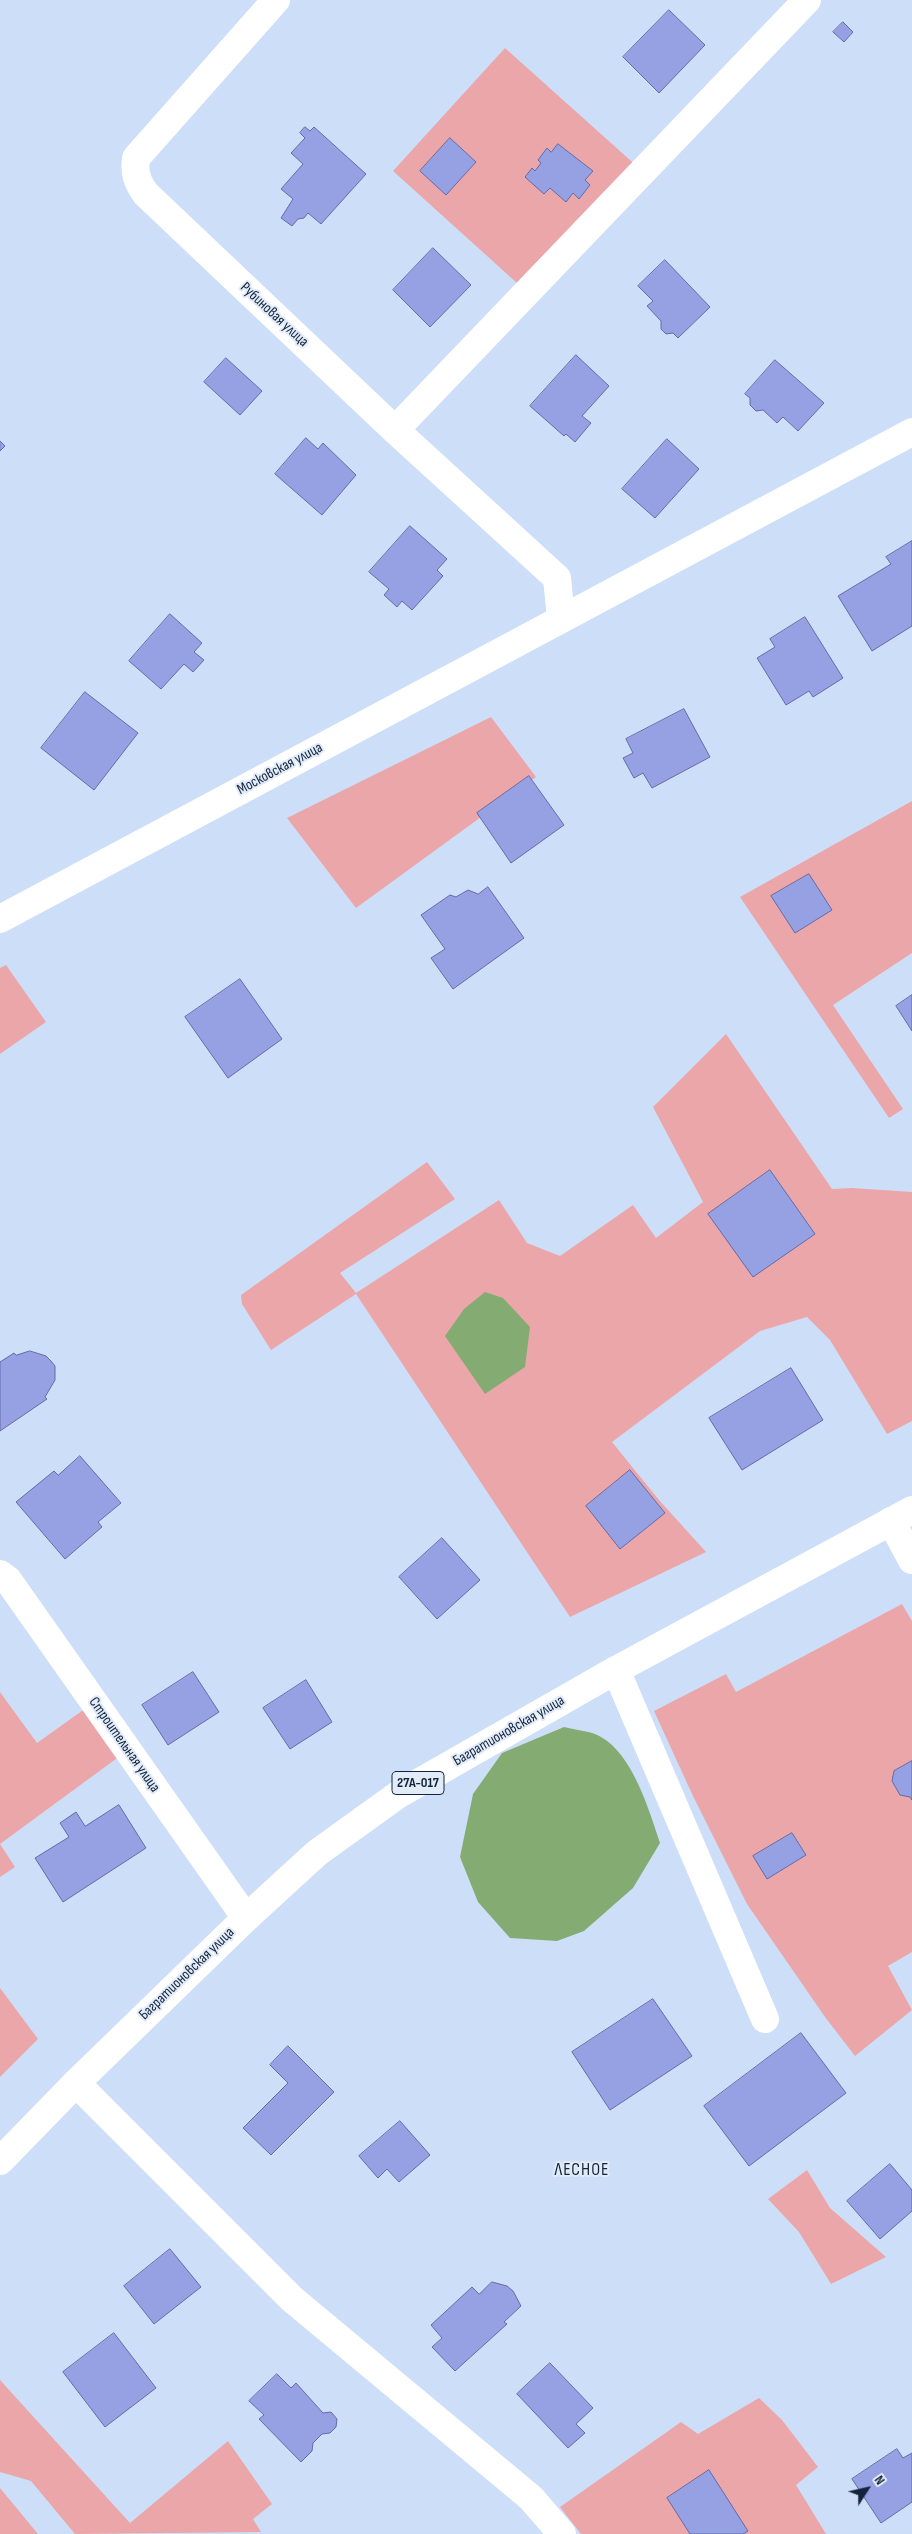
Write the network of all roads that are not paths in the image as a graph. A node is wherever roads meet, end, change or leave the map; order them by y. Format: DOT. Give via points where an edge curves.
graph roads {
  1 [pos="276,0"];
  2 [pos="807,0"];
  3 [pos="395,430"];
  4 [pos="912,432"];
  5 [pos="561,618"];
  6 [pos="0,919"];
  7 [pos="902,1516"];
  8 [pos="912,1560"];
  9 [pos="0,1574"];
  10 [pos="616,1670"];
  11 [pos="246,1918"];
  12 [pos="765,2019"];
  13 [pos="76,2083"];
  14 [pos="0,2161"];
  15 [pos="562,2534"];
  1 -- 3 [label="street, Рубиновая улица" via="136,158 137,181 146,194"];
  2 -- 3 [label="street"];
  3 -- 5 [label="street, Рубиновая улица" via="557,578"];
  4 -- 5 [label="street, Московская улица"];
  5 -- 6 [label="street, Московская улица"];
  7 -- 8 [label="street"];
  7 -- 10 [label="street, Багратионовская улица / 27А-017"];
  9 -- 11 [label="street, Строительная улица" via="8,1580"];
  10 -- 11 [label="street, Багратионовская улица / 27А-017" via="399,1794 317,1853"];
  10 -- 12 [label="street"];
  11 -- 13 [label="street, Багратионовская улица / 27А-017"];
  13 -- 14 [label="street, Багратионовская улица / 27А-017"];
  13 -- 15 [label="street" via="292,2299 531,2498"];
}
